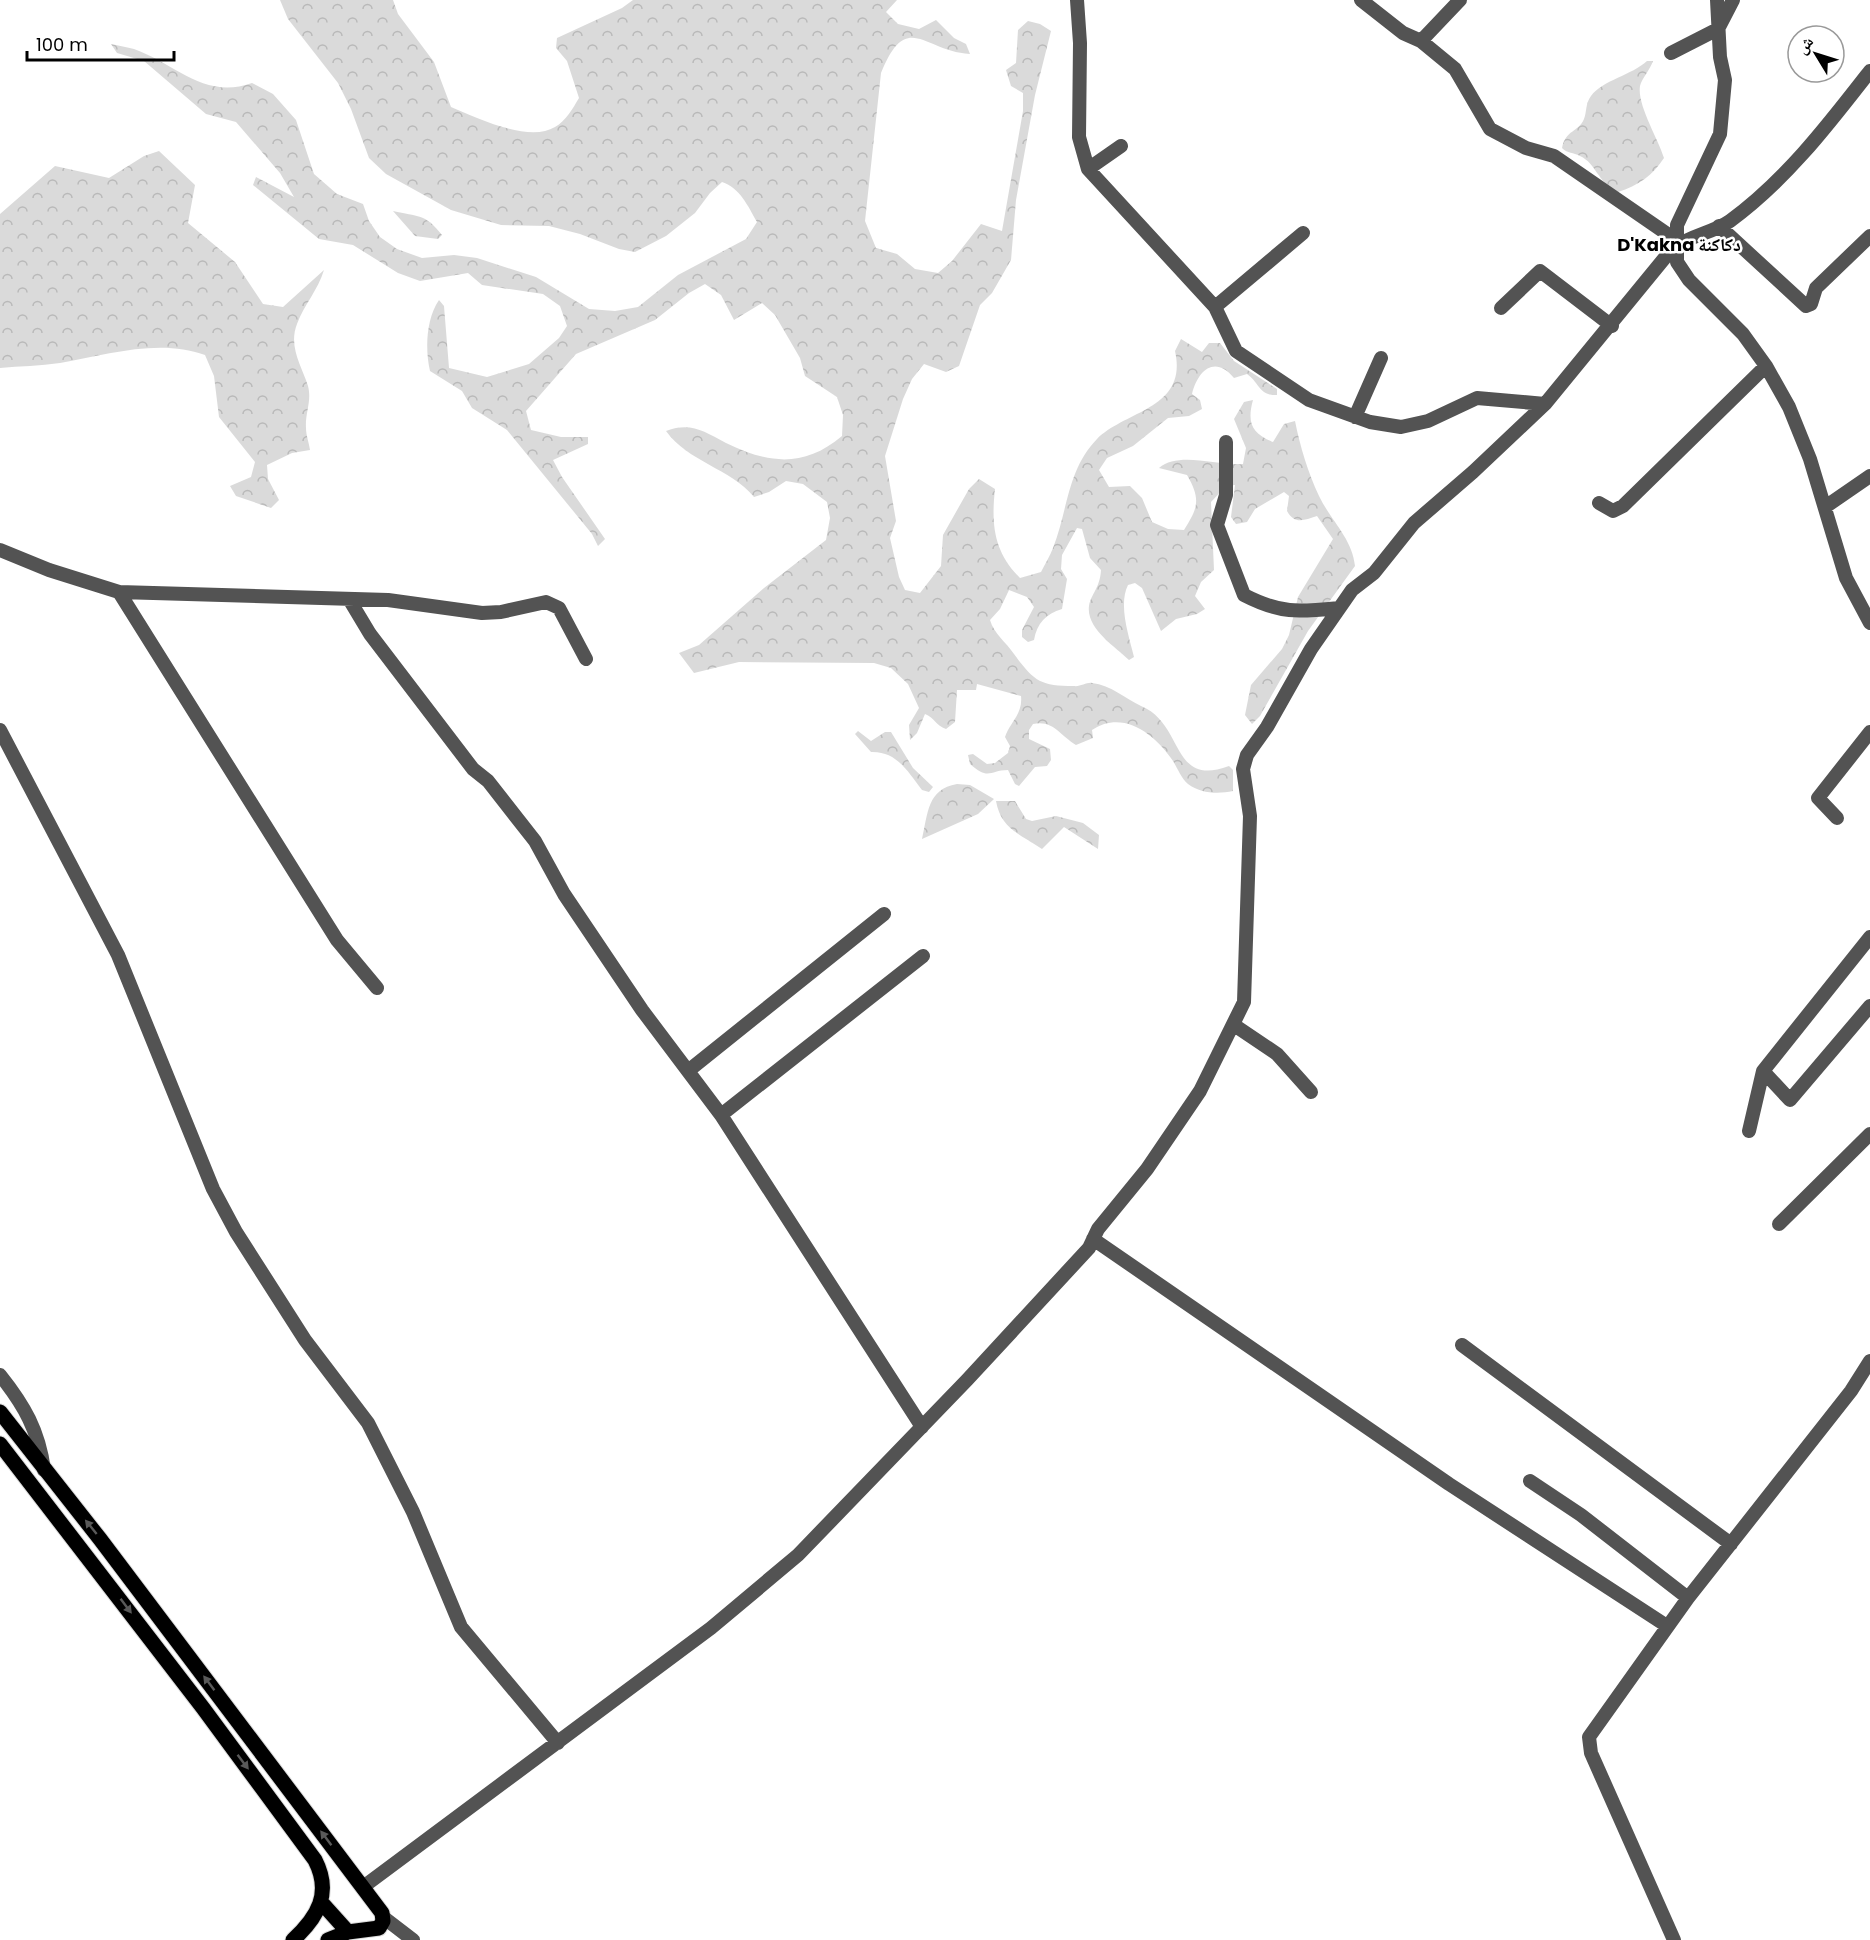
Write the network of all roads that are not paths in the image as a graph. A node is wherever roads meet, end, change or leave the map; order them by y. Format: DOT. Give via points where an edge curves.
graph roads {
  1 [pos="1077,0"];
  2 [pos="1361,0"];
  3 [pos="1460,0"];
  4 [pos="1717,0"];
  5 [pos="1732,0"];
  6 [pos="1718,29"];
  7 [pos="1422,41"];
  8 [pos="1671,53"];
  9 [pos="1870,71"];
  10 [pos="1122,146"];
  11 [pos="1088,169"];
  12 [pos="1719,226"];
  13 [pos="1303,233"];
  14 [pos="1870,236"];
  15 [pos="1676,243"];
  16 [pos="1215,307"];
  17 [pos="1501,308"];
  18 [pos="1612,326"];
  19 [pos="1381,358"];
  20 [pos="1766,366"];
  21 [pos="1545,404"];
  22 [pos="1355,417"];
  23 [pos="1226,442"];
  24 [pos="1870,477"];
  25 [pos="1599,504"];
  26 [pos="1825,507"];
  27 [pos="0,550"];
  28 [pos="119,592"];
  29 [pos="349,599"];
  30 [pos="1339,608"];
  31 [pos="1870,623"];
  32 [pos="586,659"];
  33 [pos="0,730"];
  34 [pos="1870,732"];
  35 [pos="1837,818"];
  36 [pos="884,914"];
  37 [pos="1870,937"];
  38 [pos="923,956"];
  39 [pos="377,988"];
  40 [pos="1870,1006"];
  41 [pos="1234,1025"];
  42 [pos="688,1071"];
  43 [pos="1763,1071"];
  44 [pos="1311,1092"];
  45 [pos="722,1114"];
  46 [pos="1749,1131"];
  47 [pos="1870,1134"];
  48 [pos="1779,1224"];
  49 [pos="1093,1239"];
  50 [pos="1462,1345"];
  51 [pos="1870,1361"];
  52 [pos="0,1375"];
  53 [pos="0,1412"];
  54 [pos="922,1427"];
  55 [pos="0,1444"];
  56 [pos="44,1470"];
  57 [pos="1530,1480"];
  58 [pos="1731,1544"];
  59 [pos="1688,1598"];
  60 [pos="1667,1626"];
  61 [pos="558,1743"];
  62 [pos="345,1863"];
  63 [pos="322,1881"];
  64 [pos="363,1887"];
  65 [pos="321,1902"];
  66 [pos="384,1917"];
  67 [pos="348,1932"];
  68 [pos="293,1940"];
  69 [pos="328,1940"];
  70 [pos="413,1940"];
  71 [pos="1674,1940"];
  1 -- 11 [label="street" via="1079,137"];
  2 -- 7 [label="street" via="1403,33"];
  3 -- 7 [label="street"];
  4 -- 6 [label="street"];
  5 -- 6 [label="street"];
  6 -- 8 [label="street"];
  6 -- 15 [label="street" via="1725,80 1720,134 1684,207"];
  7 -- 15 [label="street" via="1455,69 1490,129 1526,148 1554,156"];
  9 -- 12 [label="street" via="1803,155 1754,201"];
  10 -- 11 [label="street"];
  11 -- 16 [label="street"];
  12 -- 14 [label="street" via="1806,306 1811,304 1816,288"];
  12 -- 15 [label="street"];
  13 -- 16 [label="street"];
  15 -- 18 [label="street"];
  15 -- 20 [label="street" via="1677,262 1689,280 1743,334"];
  16 -- 22 [label="street" via="1236,351 1309,400"];
  17 -- 18 [label="street" via="1540,271"];
  18 -- 21 [label="street"];
  19 -- 22 [label="street"];
  20 -- 25 [label="street" via="1623,506 1613,511"];
  20 -- 26 [label="street" via="1789,407"];
  21 -- 22 [label="street" via="1477,398 1428,421 1401,427"];
  21 -- 30 [label="street" via="1414,523 1374,573 1352,590"];
  23 -- 30 [label="street" via="1226,495 1217,525 1244,594 1269,608 1296,612"];
  24 -- 26 [label="street"];
  26 -- 31 [label="street" via="1846,578"];
  27 -- 28 [label="street"];
  28 -- 29 [label="street"];
  28 -- 39 [label="street" via="338,940"];
  29 -- 32 [label="street" via="418,603 482,613 554,603"];
  29 -- 42 [label="street" via="370,634 473,769 488,781 535,842 642,1011"];
  30 -- 41 [label="street" via="1247,755 1243,769 1250,816 1245,920 1247,973 1244,1002"];
  33 -- 61 [label="street" via="118,955 213,1189 236,1232 305,1340 368,1423 413,1512 461,1627"];
  34 -- 35 [label="street" via="1818,798"];
  36 -- 42 [label="street"];
  37 -- 43 [label="street"];
  38 -- 45 [label="street"];
  40 -- 43 [label="street" via="1790,1100"];
  41 -- 44 [label="street" via="1277,1054"];
  41 -- 49 [label="street" via="1215,1065 1171,1135"];
  42 -- 45 [label="street"];
  43 -- 46 [label="street"];
  45 -- 54 [label="street"];
  47 -- 48 [label="street"];
  49 -- 54 [label="street" via="1089,1248"];
  49 -- 60 [label="street" via="1449,1484"];
  50 -- 58 [label="street"];
  51 -- 58 [label="street" via="1851,1392"];
  52 -- 56 [label="street" via="28,1414 39,1441"];
  53 -- 56 [label="main road"];
  54 -- 61 [label="street" via="798,1555 711,1628"];
  55 -- 63 [label="main road, one-way" via="311,1854"];
  62 -- 56 [label="main road, one-way"];
  57 -- 59 [label="street"];
  58 -- 59 [label="street"];
  59 -- 60 [label="street"];
  60 -- 71 [label="street" via="1589,1737 1592,1754"];
  61 -- 64 [label="street"];
  62 -- 63 [label="main road"];
  62 -- 64 [label="main road"];
  63 -- 65 [label="main road"];
  64 -- 66 [label="main road"];
  65 -- 67 [label="main road"];
  65 -- 68 [label="main road" via="314,1918"];
  66 -- 67 [label="main road" via="376,1929"];
  66 -- 70 [label="street"];
  67 -- 69 [label="main road"];
}
